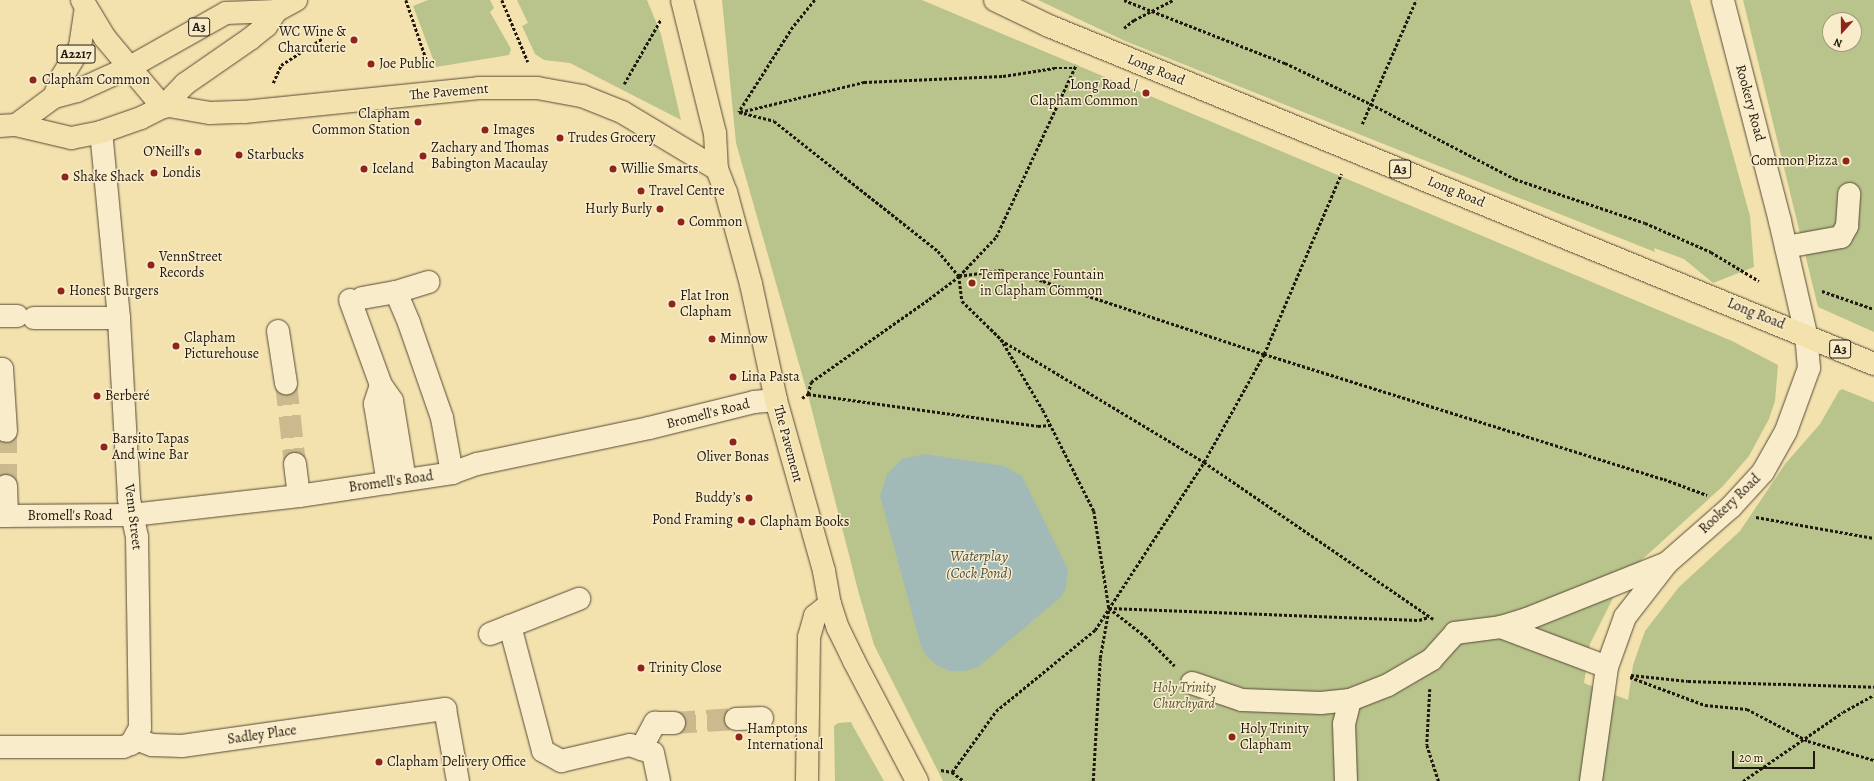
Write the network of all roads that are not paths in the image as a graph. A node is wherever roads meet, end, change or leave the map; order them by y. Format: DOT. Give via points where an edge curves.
graph roads {
  1 [pos="296,0"];
  2 [pos="682,0"];
  3 [pos="995,0"];
  4 [pos="1723,0"];
  5 [pos="84,4"];
  6 [pos="276,11"];
  7 [pos="130,67"];
  8 [pos="54,97"];
  9 [pos="163,107"];
  10 [pos="8,126"];
  11 [pos="101,132"];
  12 [pos="717,168"];
  13 [pos="1849,194"];
  14 [pos="1786,247"];
  15 [pos="429,282"];
  16 [pos="396,292"];
  17 [pos="17,317"];
  18 [pos="119,318"];
  19 [pos="278,332"];
  20 [pos="1806,334"];
  21 [pos="1874,364"];
  22 [pos="0,369"];
  23 [pos="286,383"];
  24 [pos="776,400"];
  25 [pos="6,431"];
  26 [pos="295,464"];
  27 [pos="452,474"];
  28 [pos="396,481"];
  29 [pos="6,486"];
  30 [pos="299,496"];
  31 [pos="132,515"];
  32 [pos="3,516"];
  33 [pos="1667,563"];
  34 [pos="579,599"];
  35 [pos="830,604"];
  36 [pos="510,626"];
  37 [pos="1502,627"];
  38 [pos="490,634"];
  39 [pos="1614,670"];
  40 [pos="1192,683"];
  41 [pos="1350,700"];
  42 [pos="762,718"];
  43 [pos="736,719"];
  44 [pos="674,723"];
  45 [pos="136,739"];
  46 [pos="0,747"];
  47 [pos="641,749"];
  48 [pos="925,775"];
  49 [pos="458,781"];
  50 [pos="660,781"];
  51 [pos="807,781"];
  52 [pos="1346,781"];
  53 [pos="1592,781"];
  1 -- 6 [label="main road, A3"];
  2 -- 12 [label="main road, The Pavement" via="715,133"];
  3 -- 20 [label="main road, Long Road / A3" via="1049,26"];
  4 -- 14 [label="street, Rookery Road"];
  5 -- 7 [label="main road, A2217" via="105,38"];
  5 -- 8 [label="main road, A2217" via="80,47 62,77"];
  6 -- 7 [label="main road, A3" via="226,13"];
  6 -- 9 [label="main road, A3" via="266,26 250,40 185,84"];
  7 -- 8 [label="main road, A3" via="77,91"];
  7 -- 9 [label="main road, A2217"];
  8 -- 10 [label="main road, A3"];
  9 -- 11 [label="main road, A3"];
  9 -- 12 [label="main road, The Pavement" via="210,113 244,112 479,88 537,88 582,96 622,112"];
  10 -- 11 [label="main road, A3" via="71,138"];
  11 -- 18 [label="street, Venn Street"];
  12 -- 24 [label="main road, The Pavement" via="749,277"];
  13 -- 14 [label="street" via="1847,226 1841,237"];
  14 -- 20 [label="street, Rookery Road"];
  15 -- 16 [label="street"];
  16 -- 27 [label="street" via="442,418"];
  16 -- 28 [label="street" via="356,299 381,385 375,404"];
  17 -- 18 [label="street"];
  18 -- 31 [label="street, Venn Street"];
  19 -- 23 [label="street"];
  20 -- 21 [label="main road, Long Road / A3"];
  20 -- 33 [label="street, Rookery Road" via="1806,380 1786,431 1763,472 1731,506"];
  22 -- 25 [label="street"];
  24 -- 27 [label="street, Bromell's Road" via="477,464"];
  24 -- 35 [label="main road, The Pavement" via="824,571"];
  26 -- 30 [label="street"];
  27 -- 28 [label="street, Bromell's Road"];
  28 -- 30 [label="street, Bromell's Road"];
  29 -- 32 [label="street"];
  30 -- 31 [label="street, Bromell's Road"];
  31 -- 32 [label="street, Bromell's Road"];
  31 -- 45 [label="street, Venn Street" via="137,537 140,634 140,728"];
  33 -- 37 [label="street"];
  33 -- 39 [label="street, Rookery Road" via="1625,617"];
  34 -- 36 [label="street"];
  35 -- 48 [label="main road, The Pavement" via="850,654"];
  35 -- 51 [label="main road" via="814,616 809,637"];
  36 -- 38 [label="street"];
  36 -- 47 [label="street" via="543,751 561,761 630,745"];
  37 -- 39 [label="street"];
  37 -- 41 [label="street" via="1456,633 1431,660 1388,685"];
  39 -- 53 [label="street, Rookery Road"];
  40 -- 41 [label="street" via="1242,700 1321,703"];
  41 -- 52 [label="street" via="1344,724"];
  42 -- 43 [label="street"];
  44 -- 47 [label="street" via="655,723"];
  45 -- 46 [label="street" via="123,747"];
  45 -- 49 [label="street, Sadley Place" via="152,745 182,746 445,709"];
  47 -- 50 [label="street" via="653,753"];
}
